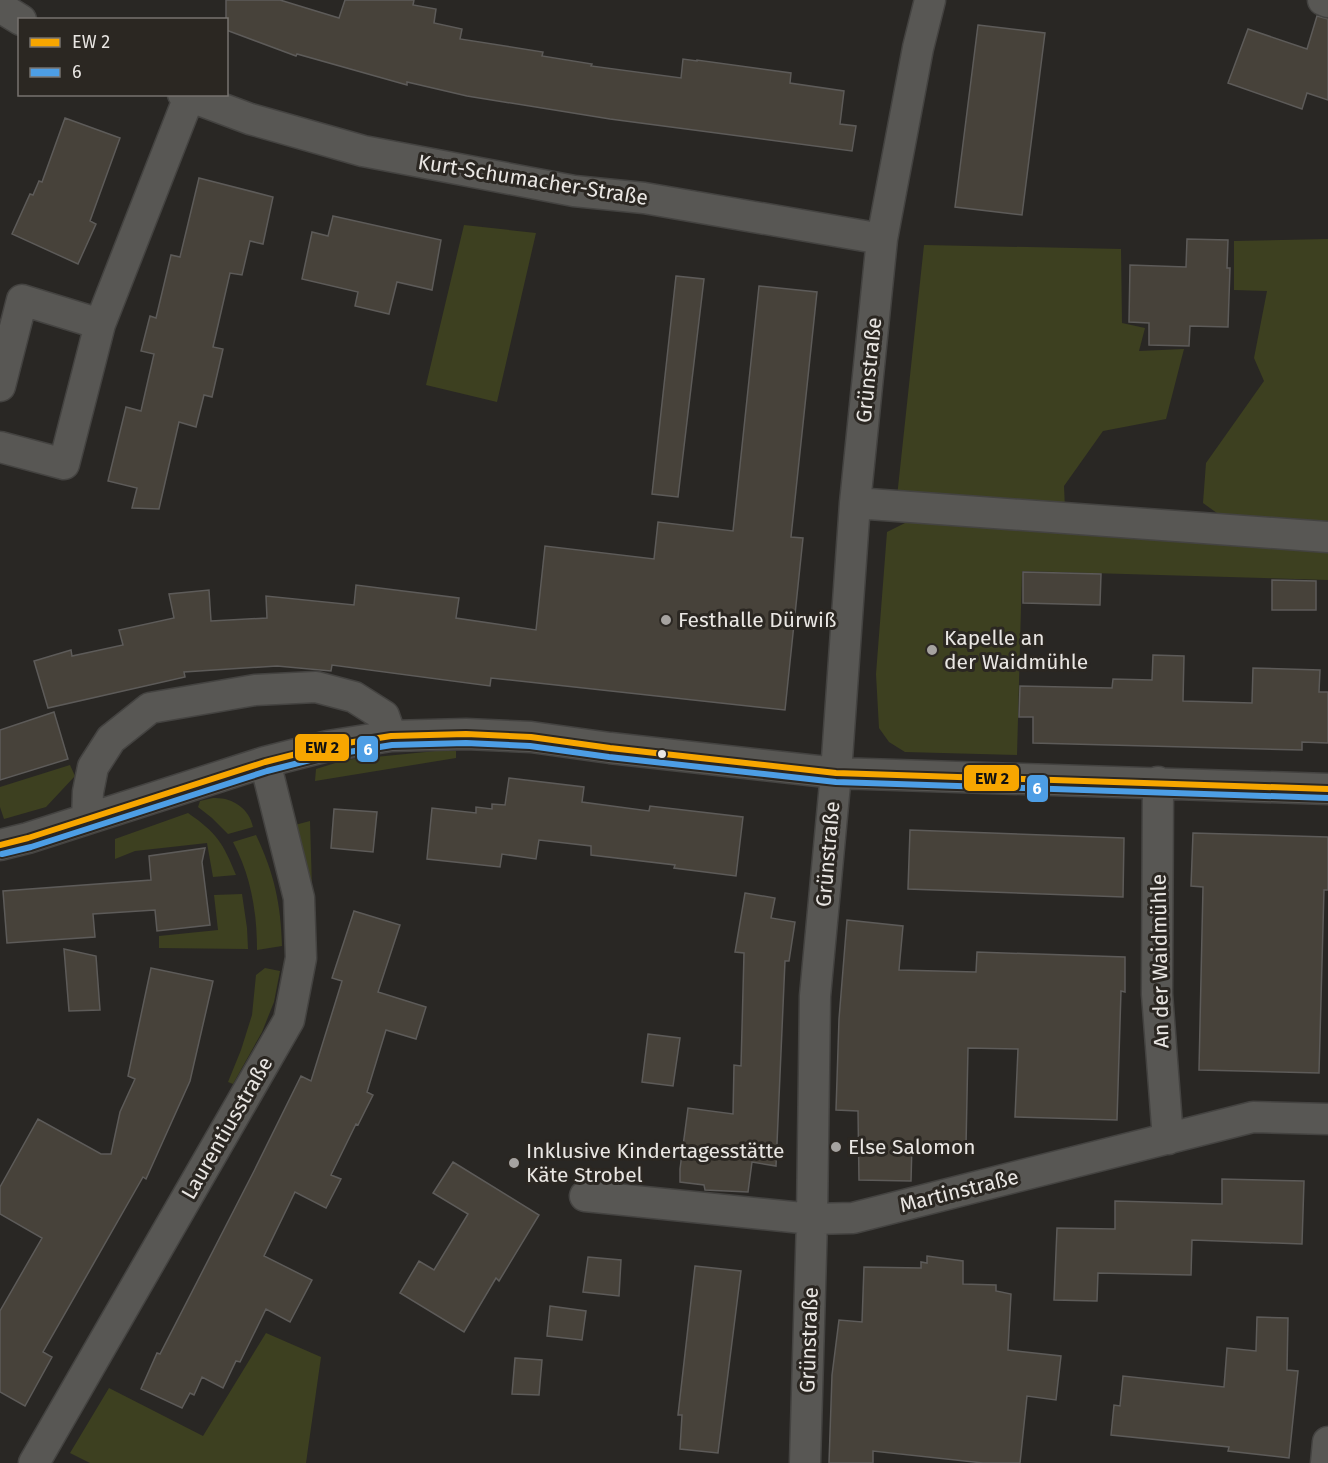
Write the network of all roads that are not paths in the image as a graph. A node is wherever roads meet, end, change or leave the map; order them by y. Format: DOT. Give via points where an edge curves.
graph roads {
  1 [pos="930,0"];
  2 [pos="1323,0"];
  3 [pos="1328,2"];
  4 [pos="0,7"];
  5 [pos="18,18"];
  6 [pos="186,96"];
  7 [pos="882,239"];
  8 [pos="100,324"];
  9 [pos="0,386"];
  10 [pos="0,447"];
  11 [pos="855,503"];
  12 [pos="1328,537"];
  13 [pos="391,736"];
  14 [pos="265,762"];
  15 [pos="836,773"];
  16 [pos="1158,782"];
  17 [pos="1328,789"];
  18 [pos="87,819"];
  19 [pos="0,845"];
  20 [pos="1328,1119"];
  21 [pos="1168,1139"];
  22 [pos="585,1196"];
  23 [pos="813,1218"];
  24 [pos="1328,1442"];
  25 [pos="34,1463"];
  26 [pos="805,1463"];
  27 [pos="1326,1463"];
  1 -- 7 [label="street, Grünstraße"];
  2 -- 3 [label="street"];
  4 -- 5 [label="street"];
  6 -- 7 [label="street, Kurt-Schumacher-Straße" via="363,152 574,191 644,198"];
  6 -- 8 [label="street, Kurt-Schumacher-Straße"];
  7 -- 11 [label="street, Grünstraße"];
  8 -- 9 [label="street" via="22,300"];
  8 -- 10 [label="street, Kurt-Schumacher-Straße" via="64,464"];
  11 -- 12 [label="street"];
  11 -- 15 [label="street, Grünstraße"];
  13 -- 14 [label="street"];
  13 -- 15 [label="street" via="531,737"];
  13 -- 18 [label="street" via="384,716 354,697 316,687 255,690 150,708 111,739 93,767"];
  14 -- 18 [label="street"];
  14 -- 25 [label="street, Laurentiusstraße" via="299,898 301,958 289,1020"];
  15 -- 16 [label="street"];
  15 -- 23 [label="street, Grünstraße" via="815,996"];
  16 -- 17 [label="street"];
  16 -- 21 [label="street, An der Waidmühle" via="1158,994"];
  18 -- 19 [label="street"];
  20 -- 21 [label="street, Martinstraße" via="1253,1117"];
  21 -- 23 [label="street, Martinstraße" via="853,1218"];
  22 -- 23 [label="street, Martinstraße"];
  23 -- 26 [label="street, Grünstraße"];
  24 -- 27 [label="street"];
}
